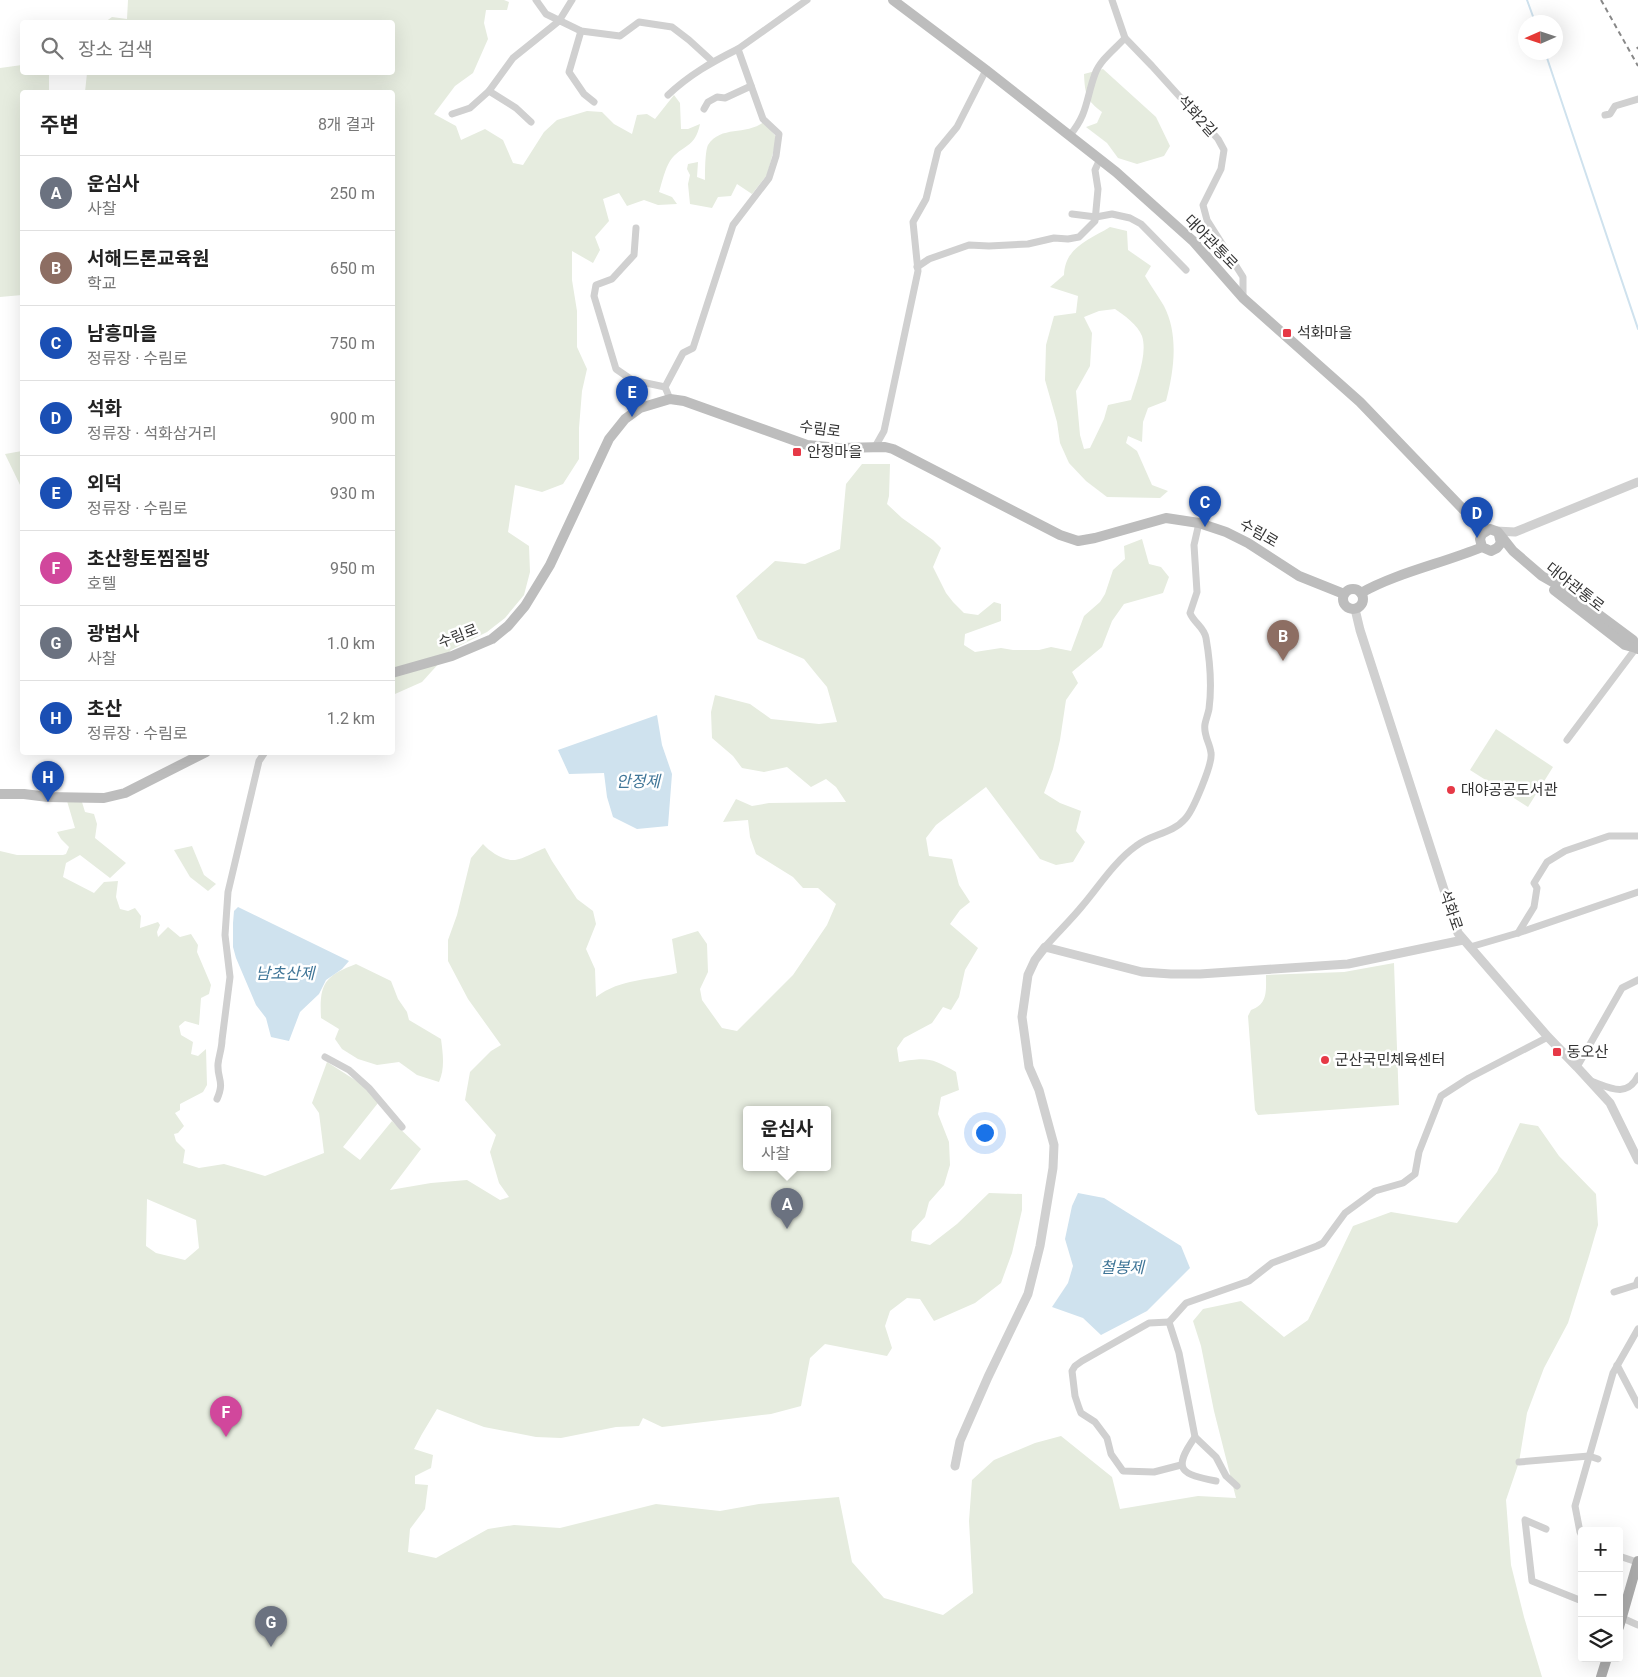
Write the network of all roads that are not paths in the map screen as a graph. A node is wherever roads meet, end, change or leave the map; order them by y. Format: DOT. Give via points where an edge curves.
graph roads {
  1 [pos="536,0"];
  2 [pos="572,0"];
  3 [pos="807,0"];
  4 [pos="894,0"];
  5 [pos="1112,0"];
  6 [pos="559,21"];
  7 [pos="581,31"];
  8 [pos="1125,38"];
  9 [pos="738,49"];
  10 [pos="712,61"];
  11 [pos="986,70"];
  12 [pos="751,86"];
  13 [pos="489,91"];
  14 [pos="668,95"];
  15 [pos="1638,99"];
  16 [pos="594,102"];
  17 [pos="704,109"];
  18 [pos="452,114"];
  19 [pos="1605,115"];
  20 [pos="531,122"];
  21 [pos="1070,135"];
  22 [pos="1100,159"];
  23 [pos="1072,214"];
  24 [pos="1096,217"];
  25 [pos="636,228"];
  26 [pos="917,267"];
  27 [pos="1186,270"];
  28 [pos="1243,298"];
  29 [pos="665,387"];
  30 [pos="670,399"];
  31 [pos="875,447"];
  32 [pos="1638,484"];
  33 [pos="1199,523"];
  34 [pos="1484,531"];
  35 [pos="1500,536"];
  36 [pos="1482,547"];
  37 [pos="1494,550"];
  38 [pos="1361,593"];
  39 [pos="1344,594"];
  40 [pos="1355,609"];
  41 [pos="1637,648"];
  42 [pos="395,671"];
  43 [pos="1566,740"];
  44 [pos="263,755"];
  45 [pos="187,757"];
  46 [pos="0,794"];
  47 [pos="1638,836"];
  48 [pos="1638,892"];
  49 [pos="1518,933"];
  50 [pos="1463,940"];
  51 [pos="1045,947"];
  52 [pos="1470,947"];
  53 [pos="1638,980"];
  54 [pos="1548,1037"];
  55 [pos="325,1057"];
  56 [pos="1577,1067"];
  57 [pos="1638,1076"];
  58 [pos="1590,1081"];
  59 [pos="217,1099"];
  60 [pos="402,1127"];
  61 [pos="1638,1160"];
  62 [pos="1638,1280"];
  63 [pos="1614,1292"];
  64 [pos="1169,1322"];
  65 [pos="1638,1329"];
  66 [pos="1617,1365"];
  67 [pos="1638,1405"];
  68 [pos="1195,1437"];
  69 [pos="1589,1456"];
  70 [pos="1598,1459"];
  71 [pos="1518,1462"];
  72 [pos="1181,1465"];
  73 [pos="955,1466"];
  74 [pos="1216,1482"];
  75 [pos="1238,1486"];
  76 [pos="1579,1527"];
  77 [pos="1546,1529"];
  78 [pos="1623,1557"];
  79 [pos="1638,1561"];
  80 [pos="1578,1599"];
  81 [pos="1621,1617"];
  82 [pos="1623,1621"];
  83 [pos="1638,1625"];
  84 [pos="1606,1662"];
  85 [pos="1600,1677"];
  1 -- 6 [label="street" via="546,14"];
  2 -- 6 [label="street"];
  3 -- 9 [label="street"];
  4 -- 11 [label="main road, 대야관통로"];
  5 -- 8 [label="street, 석화2길"];
  6 -- 7 [label="street"];
  6 -- 13 [label="street" via="513,58"];
  7 -- 10 [label="street" via="620,36 639,22 672,27"];
  7 -- 16 [label="street" via="569,72 584,94"];
  8 -- 21 [label="street" via="1095,73 1082,119"];
  8 -- 28 [label="street, 석화2길" via="1218,139 1224,150 1221,169 1204,205 1207,220 1243,277"];
  9 -- 10 [label="street"];
  9 -- 12 [label="street"];
  10 -- 14 [label="street"];
  11 -- 21 [label="main road, 대야관통로"];
  11 -- 26 [label="street" via="957,127 938,150 926,199 913,222"];
  12 -- 17 [label="street" via="726,98 717,97"];
  12 -- 29 [label="street" via="763,119 779,134 776,156 769,178 732,225 693,348 683,353"];
  13 -- 18 [label="street" via="470,108"];
  13 -- 20 [label="street"];
  15 -- 19 [label="street" via="1615,106 1610,114"];
  21 -- 22 [label="main road, 대야관통로"];
  22 -- 24 [label="street" via="1095,170 1098,189"];
  22 -- 28 [label="main road, 대야관통로" via="1193,241"];
  23 -- 24 [label="street"];
  24 -- 26 [label="street" via="1079,237 1028,244 968,245 929,259"];
  24 -- 27 [label="street" via="1112,214 1142,224"];
  25 -- 29 [label="street" via="634,255 612,279 596,285 594,296 616,369 632,380"];
  26 -- 31 [label="street" via="884,431"];
  28 -- 34 [label="main road, 대야관통로" via="1360,402"];
  29 -- 30 [label="street"];
  30 -- 31 [label="main road, 수림로" via="691,403 807,445"];
  30 -- 42 [label="main road, 수림로" via="640,408 625,419 610,439 550,566 508,626 492,638 452,656"];
  31 -- 33 [label="main road, 수림로" via="893,449 1060,535 1078,541 1166,518"];
  32 -- 35 [label="street"];
  33 -- 39 [label="main road, 수림로" via="1233,535 1299,576"];
  33 -- 51 [label="street" via="1194,545 1197,592 1190,613 1204,632 1209,657 1209,703 1205,725 1211,752 1210,766 1186,819 1136,846"];
  34 -- 35 [label="main road" via="1490,529"];
  34 -- 36 [label="main road" via="1480,539"];
  35 -- 37 [label="main road" via="1499,546"];
  35 -- 41 [label="main road, 대야관통로" via="1542,576 1612,624 1633,640"];
  36 -- 37 [label="main road"];
  36 -- 38 [label="main road, 수림로" via="1375,585"];
  37 -- 41 [label="main road, 대야관통로" via="1510,555 1625,645"];
  38 -- 39 [label="main road, 수림로" via="1352,589"];
  38 -- 40 [label="main road" via="1363,601"];
  39 -- 40 [label="main road" via="1345,605"];
  40 -- 50 [label="street, 석화로" via="1454,923"];
  41 -- 43 [label="street"];
  44 -- 59 [label="street" via="228,892 225,935 230,977 218,1065 222,1089"];
  45 -- 46 [label="main road" via="125,793 104,798"];
  47 -- 49 [label="street" via="1597,839 1547,862 1534,883 1537,888 1534,907"];
  48 -- 49 [label="street"];
  49 -- 52 [label="street"];
  50 -- 51 [label="street" via="1348,964 1200,974 1142,972"];
  50 -- 52 [label="street, 석화로"];
  51 -- 73 [label="street" via="1028,975 1022,1017 1029,1067 1039,1090 1054,1145 1040,1246 1028,1294 960,1441"];
  52 -- 54 [label="street, 석화로"];
  53 -- 56 [label="street" via="1622,988"];
  54 -- 56 [label="street, 석화로"];
  54 -- 64 [label="street" via="1441,1096 1419,1152 1415,1174 1403,1184 1375,1190 1345,1213 1317,1246 1272,1264 1249,1282 1186,1303"];
  55 -- 60 [label="street" via="349,1070 369,1088"];
  56 -- 58 [label="street, 석화로"];
  57 -- 58 [label="street" via="1624,1089"];
  58 -- 61 [label="street, 석화로" via="1614,1111"];
  62 -- 63 [label="street" via="1636,1285"];
  64 -- 68 [label="street" via="1179,1353"];
  64 -- 72 [label="street" via="1149,1323 1082,1361 1072,1371 1081,1413 1094,1422 1107,1438 1111,1454 1123,1471 1154,1472"];
  65 -- 66 [label="street"];
  66 -- 67 [label="street"];
  66 -- 69 [label="street"];
  68 -- 72 [label="street"];
  68 -- 75 [label="street" via="1216,1457 1226,1476"];
  69 -- 70 [label="street"];
  69 -- 71 [label="street"];
  69 -- 76 [label="street" via="1575,1506"];
  72 -- 74 [label="street" via="1191,1476"];
  77 -- 80 [label="street" via="1525,1520 1532,1581"];
  78 -- 79 [label="street"];
  79 -- 81 [label="main road"];
  82 -- 83 [label="street"];
  84 -- 85 [label="main road"];
}
